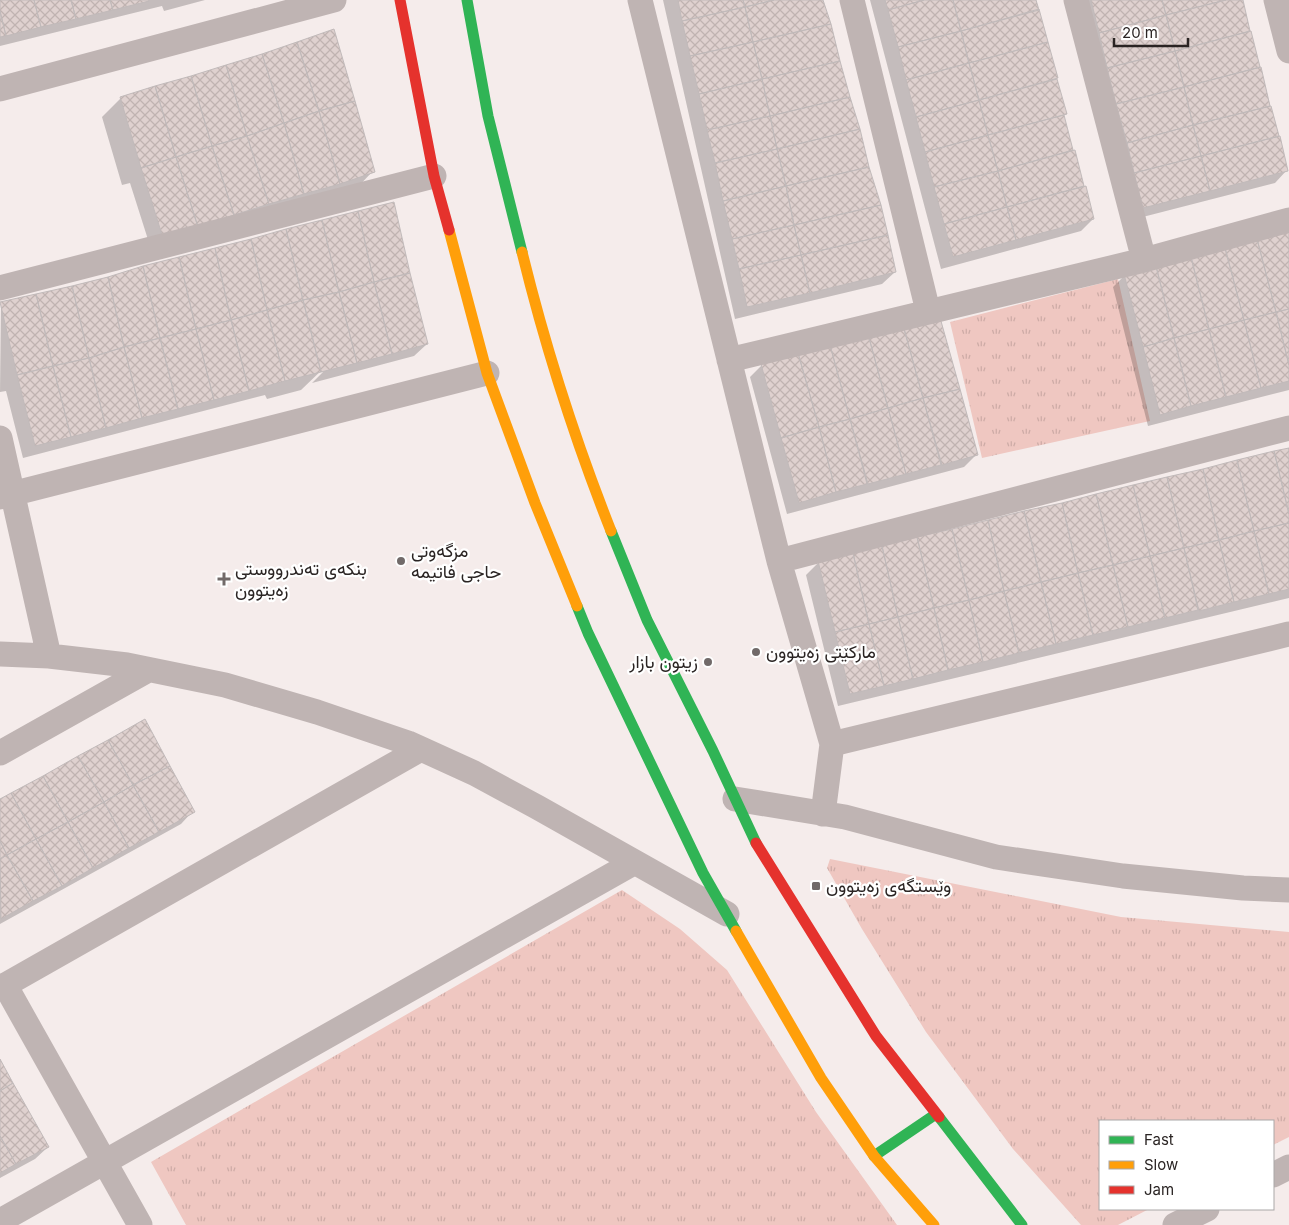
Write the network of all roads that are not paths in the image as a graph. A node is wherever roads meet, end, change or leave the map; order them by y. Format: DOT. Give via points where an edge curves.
graph roads {
  1 [pos="334,0"];
  2 [pos="400,0"];
  3 [pos="467,0"];
  4 [pos="640,0"];
  5 [pos="852,0"];
  6 [pos="1076,0"];
  7 [pos="1276,0"];
  8 [pos="1289,51"];
  9 [pos="0,89"];
  10 [pos="434,176"];
  11 [pos="1289,220"];
  12 [pos="1144,260"];
  13 [pos="0,288"];
  14 [pos="928,311"];
  15 [pos="729,360"];
  16 [pos="487,373"];
  17 [pos="1289,428"];
  18 [pos="0,438"];
  19 [pos="6,495"];
  20 [pos="779,561"];
  21 [pos="1289,634"];
  22 [pos="0,654"];
  23 [pos="49,656"];
  24 [pos="148,670"];
  25 [pos="832,744"];
  26 [pos="421,749"];
  27 [pos="0,753"];
  28 [pos="736,798"];
  29 [pos="823,814"];
  30 [pos="635,862"];
  31 [pos="1289,890"];
  32 [pos="727,914"];
  33 [pos="3,986"];
  34 [pos="936,1114"];
  35 [pos="874,1156"];
  36 [pos="105,1162"];
  37 [pos="1289,1167"];
  38 [pos="1274,1175"];
  39 [pos="1205,1210"];
  40 [pos="0,1221"];
  41 [pos="140,1225"];
  42 [pos="934,1225"];
  43 [pos="1022,1225"];
  44 [pos="1175,1225"];
  1 -- 9 [label="street"];
  2 -- 10 [label="street"];
  3 -- 28 [label="street" via="488,116 523,257 554,370 592,484 647,620"];
  4 -- 15 [label="street"];
  5 -- 14 [label="street"];
  6 -- 12 [label="street"];
  7 -- 8 [label="street"];
  10 -- 13 [label="street"];
  10 -- 16 [label="street"];
  11 -- 12 [label="street"];
  12 -- 14 [label="street"];
  14 -- 15 [label="street"];
  15 -- 20 [label="street"];
  16 -- 19 [label="street"];
  16 -- 32 [label="street" via="588,633 703,874"];
  17 -- 20 [label="street"];
  18 -- 19 [label="street"];
  19 -- 23 [label="street"];
  20 -- 25 [label="street"];
  21 -- 25 [label="street"];
  22 -- 23 [label="street"];
  23 -- 24 [label="street"];
  24 -- 26 [label="street" via="234,688 317,712"];
  24 -- 27 [label="street"];
  25 -- 29 [label="street"];
  26 -- 30 [label="street" via="529,802"];
  26 -- 33 [label="street"];
  28 -- 29 [label="street"];
  28 -- 34 [label="street" via="756,843 876,1036"];
  29 -- 31 [label="street" via="996,857 1123,876"];
  30 -- 32 [label="street"];
  30 -- 36 [label="street"];
  32 -- 35 [label="street" via="821,1078"];
  33 -- 36 [label="street"];
  34 -- 35 [label="street"];
  34 -- 43 [label="street"];
  35 -- 42 [label="street"];
  36 -- 40 [label="street"];
  36 -- 41 [label="street"];
  37 -- 38 [label="street"];
  39 -- 44 [label="street"];
}
